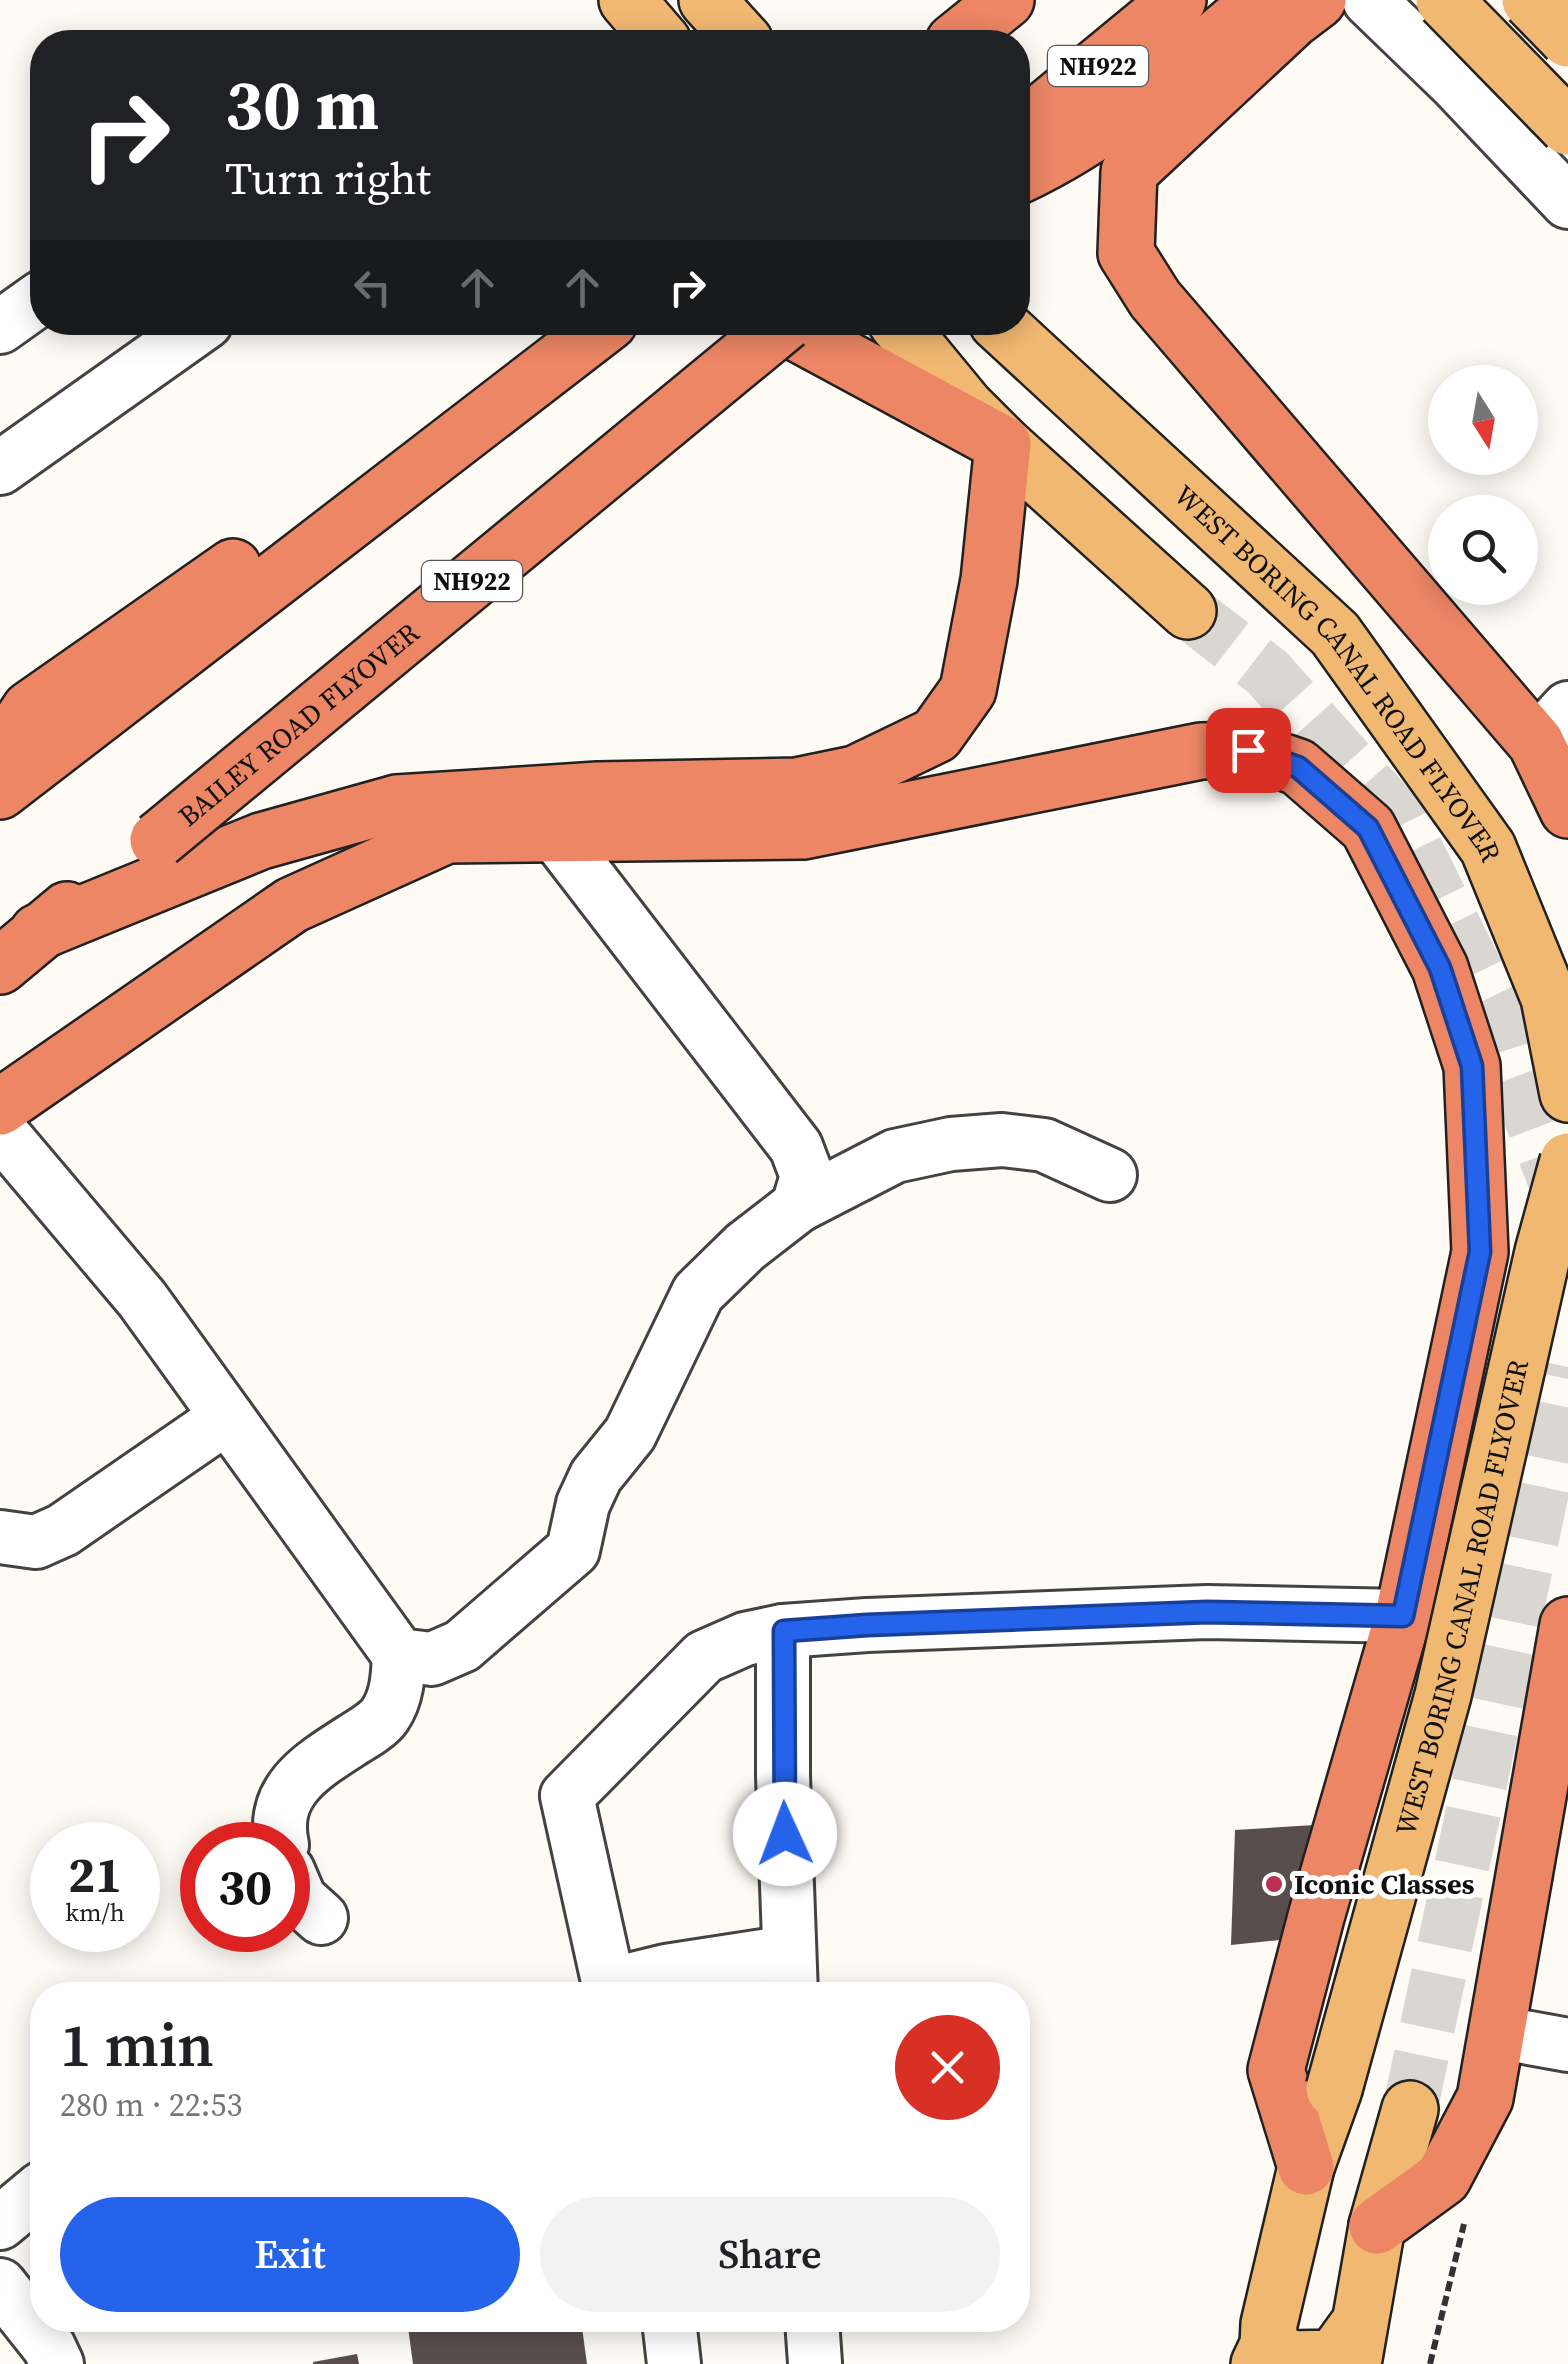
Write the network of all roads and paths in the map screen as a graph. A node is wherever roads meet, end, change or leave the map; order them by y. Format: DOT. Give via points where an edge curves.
graph roads {
  1 [pos="627,0"];
  2 [pos="708,0"];
  3 [pos="1006,0"];
  4 [pos="1178,0"];
  5 [pos="1261,0"];
  6 [pos="1318,0"];
  7 [pos="1369,0"];
  8 [pos="1444,0"];
  9 [pos="1532,0"];
  10 [pos="653,30"];
  11 [pos="734,30"];
  12 [pos="969,30"];
  13 [pos="1568,39"];
  14 [pos="1456,84"];
  15 [pos="1030,122"];
  16 [pos="1568,127"];
  17 [pos="1030,170"];
  18 [pos="1568,202"];
  19 [pos="30,305"];
  20 [pos="0,327"];
  21 [pos="188,335"];
  22 [pos="546,335"];
  23 [pos="592,335"];
  24 [pos="770,335"];
  25 [pos="801,335"];
  26 [pos="907,335"];
  27 [pos="1011,335"];
  28 [pos="1003,444"];
  29 [pos="0,468"];
  30 [pos="1188,611"];
  31 [pos="1552,726"];
  32 [pos="0,754"];
  33 [pos="0,791"];
  34 [pos="1568,810"];
  35 [pos="555,834"];
  36 [pos="19,949"];
  37 [pos="1568,1094"];
  38 [pos="0,1107"];
  39 [pos="0,1130"];
  40 [pos="1568,1161"];
  41 [pos="1110,1175"];
  42 [pos="798,1206"];
  43 [pos="227,1417"];
  44 [pos="0,1536"];
  45 [pos="1403,1616"];
  46 [pos="1568,1625"];
  47 [pos="784,1631"];
  48 [pos="400,1656"];
  49 [pos="1561,1702"];
  50 [pos="280,1822"];
  51 [pos="310,1908"];
  52 [pos="321,1918"];
  53 [pos="790,1973"];
  54 [pos="608,1982"];
  55 [pos="634,1982"];
  56 [pos="1496,2032"];
  57 [pos="1568,2044"];
  58 [pos="1410,2108"];
  59 [pos="1306,2167"];
  60 [pos="30,2198"];
  61 [pos="0,2223"];
  62 [pos="1377,2226"];
  63 [pos="0,2286"];
  64 [pos="30,2323"];
  65 [pos="37,2332"];
  66 [pos="670,2332"];
  67 [pos="813,2332"];
  68 [pos="1356,2344"];
  69 [pos="1264,2355"];
  70 [pos="815,2363"];
  71 [pos="57,2364"];
  72 [pos="674,2364"];
  73 [pos="801,2364"];
  74 [pos="833,2364"];
  1 -- 10 [label="main road"];
  2 -- 11 [label="main road"];
  3 -- 12 [label="highway"];
  4 -- 15 [label="highway, NH922"];
  5 -- 17 [label="highway" via="1158,89"];
  6 -- 31 [label="highway" via="1129,172 1126,253 1155,300 1482,676"];
  7 -- 14 [label="street"];
  8 -- 16 [label="main road, bridge"];
  9 -- 13 [label="main road, bridge"];
  9 -- 14 [label="street"];
  14 -- 18 [label="street"];
  19 -- 20 [label="street"];
  21 -- 29 [label="street"];
  22 -- 32 [label="highway" via="30,710"];
  23 -- 33 [label="highway"];
  24 -- 36 [label="highway, BAILEY ROAD FLYOVER / NH922, bridge"];
  25 -- 28 [label="highway"];
  26 -- 28 [label="main road"];
  27 -- 37 [label="main road, WEST BORING CANAL ROAD FLYOVER" via="1335,634 1488,848 1549,998"];
  28 -- 30 [label="main road"];
  28 -- 36 [label="highway" via="989,580 968,690 936,735 856,774 797,786 398,803 262,842"];
  31 -- 34 [label="highway"];
  35 -- 38 [label="highway" via="447,835 292,905"];
  35 -- 42 [label="street" via="796,1148 807,1176"];
  35 -- 45 [label="highway" via="803,831 1150,760 1248,750 1298,767 1368,828 1440,968 1472,1066 1480,1252"];
  39 -- 43 [label="street" via="142,1299"];
  40 -- 59 [label="main road, WEST BORING CANAL ROAD FLYOVER, bridge" via="1444,1695 1334,2090"];
  41 -- 42 [label="street" via="1044,1146 1002,1140 951,1144 895,1156"];
  42 -- 48 [label="street" via="698,1293 630,1434 596,1476 573,1550 462,1646 432,1659"];
  43 -- 44 [label="street" via="63,1530 36,1542"];
  43 -- 48 [label="street"];
  45 -- 47 [label="street" via="1207,1612"];
  45 -- 59 [label="highway" via="1276,2070"];
  46 -- 49 [label="highway"];
  47 -- 53 [label="street"];
  47 -- 54 [label="street" via="704,1657 567,1796"];
  48 -- 50 [label="street" via="384,1718 294,1785 279,1810"];
  49 -- 56 [label="highway"];
  51 -- 52 [label="street"];
  53 -- 55 [label="street" via="666,1971"];
  56 -- 57 [label="street"];
  56 -- 62 [label="highway" via="1485,2098 1443,2178"];
  58 -- 62 [label="main road"];
  59 -- 69 [label="main road, WEST BORING CANAL ROAD FLYOVER"];
  60 -- 61 [label="street"];
  62 -- 68 [label="main road"];
  63 -- 64 [label="street"];
  65 -- 71 [label="street"];
  66 -- 72 [label="street"];
  67 -- 70 [label="street"];
  68 -- 69 [label="main road" via="1334,2358"];
  70 -- 73 [label="street"];
  70 -- 74 [label="street"];
}
